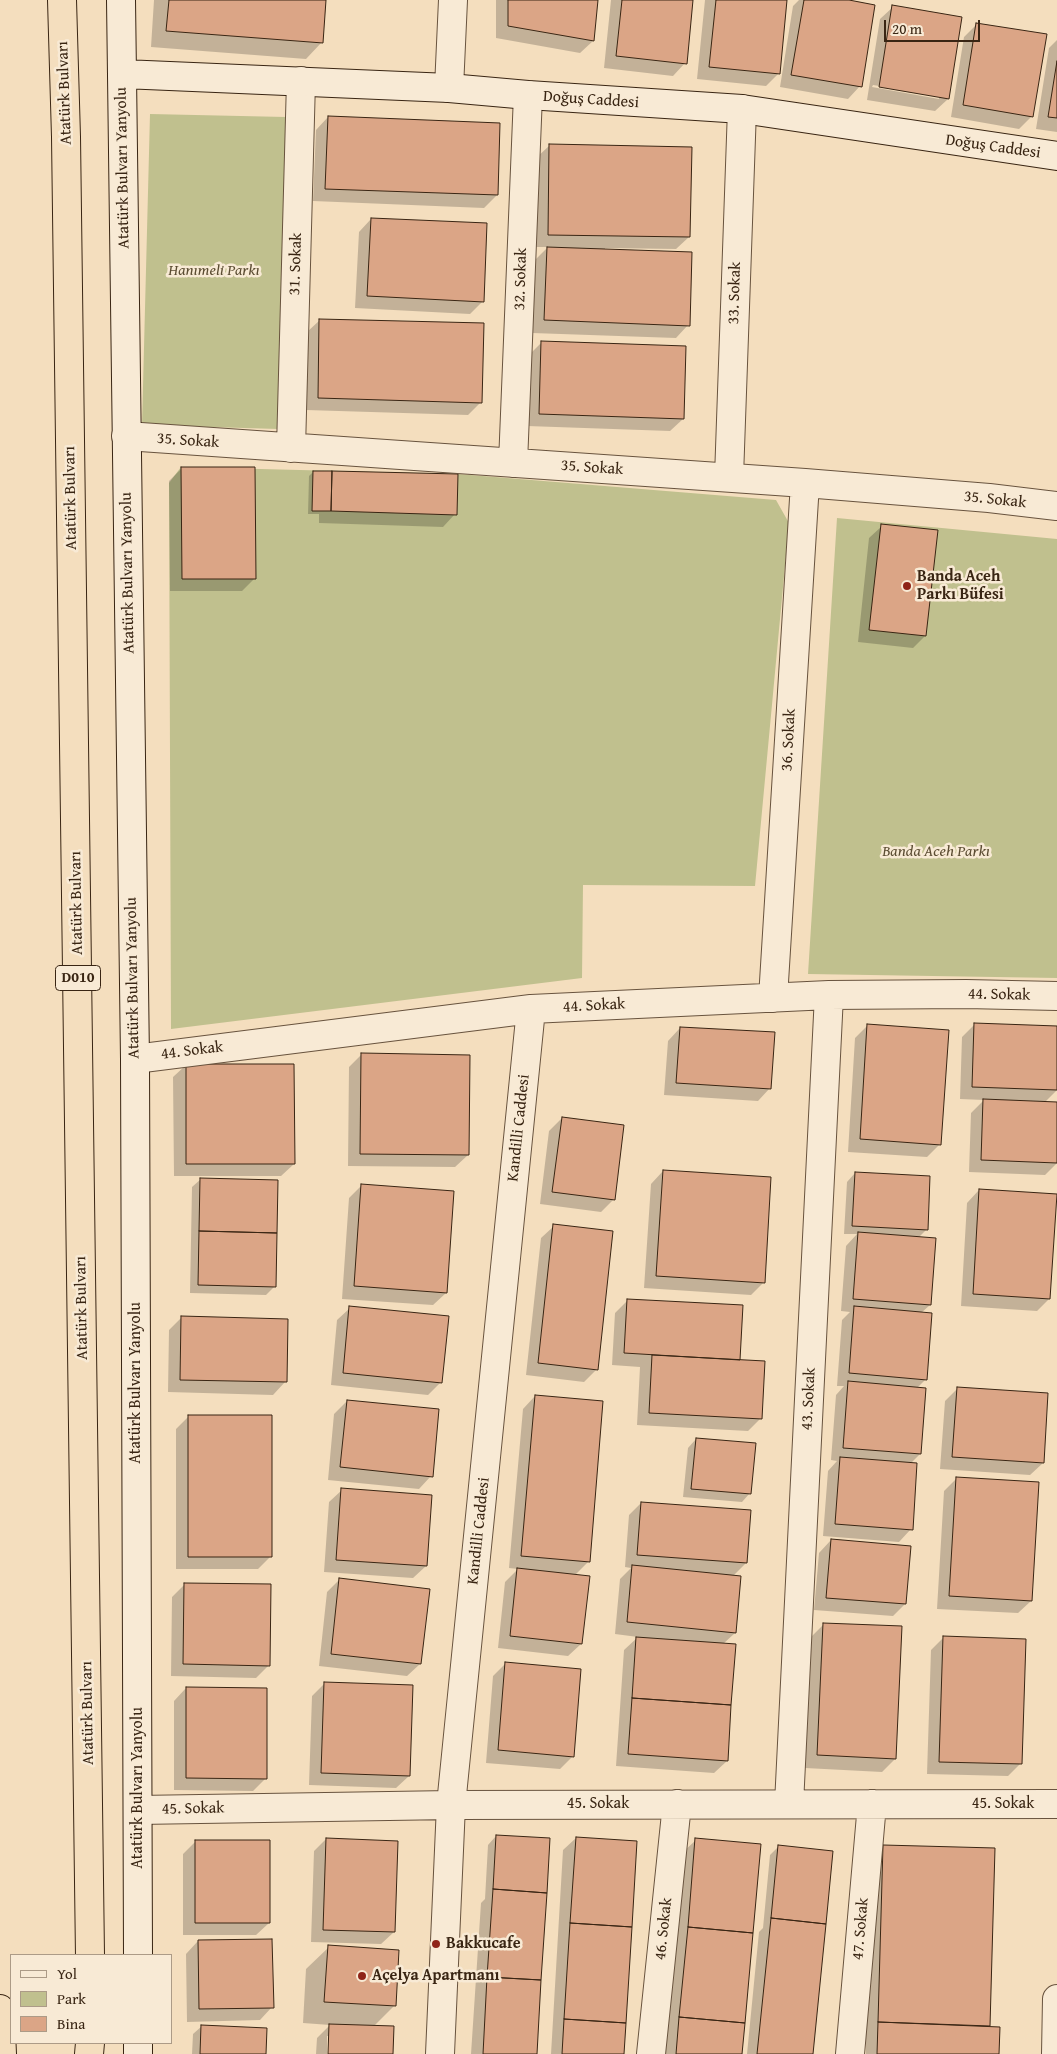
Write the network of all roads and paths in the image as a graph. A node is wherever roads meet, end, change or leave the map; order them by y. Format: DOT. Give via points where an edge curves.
graph roads {
  1 [pos="62,0"];
  2 [pos="121,0"];
  3 [pos="452,0"];
  4 [pos="122,74"];
  5 [pos="301,81"];
  6 [pos="449,88"];
  7 [pos="528,96"];
  8 [pos="742,109"];
  9 [pos="1057,156"];
  10 [pos="126,436"];
  11 [pos="291,448"];
  12 [pos="513,463"];
  13 [pos="729,477"];
  14 [pos="805,483"];
  15 [pos="1057,506"];
  16 [pos="829,995"];
  17 [pos="1057,996"];
  18 [pos="773,998"];
  19 [pos="532,1009"];
  20 [pos="134,1059"];
  21 [pos="677,1804"];
  22 [pos="789,1804"];
  23 [pos="872,1804"];
  24 [pos="1057,1804"];
  25 [pos="451,1805"];
  26 [pos="138,1810"];
  27 [pos="90,1954"];
  28 [pos="138,1954"];
  29 [pos="1057,1999"];
  30 [pos="0,2009"];
  31 [pos="2,2054"];
  32 [pos="440,2054"];
  33 [pos="651,2054"];
  34 [pos="850,2054"];
  35 [pos="1056,2054"];
  1 -- 27 [label="highway, Atatürk Bulvarı / D010"];
  2 -- 4 [label="street, Atatürk Bulvarı Yanyolu"];
  3 -- 6 [label="street"];
  4 -- 5 [label="street, Doğuş Caddesi"];
  4 -- 10 [label="street, Atatürk Bulvarı Yanyolu"];
  5 -- 6 [label="street, Doğuş Caddesi"];
  5 -- 11 [label="street, 31. Sokak"];
  6 -- 7 [label="street, Doğuş Caddesi"];
  7 -- 8 [label="street, Doğuş Caddesi"];
  7 -- 12 [label="street, 32. Sokak"];
  8 -- 9 [label="street, Doğuş Caddesi"];
  8 -- 13 [label="street, 33. Sokak"];
  10 -- 11 [label="street, 35. Sokak"];
  10 -- 20 [label="street, Atatürk Bulvarı Yanyolu"];
  11 -- 12 [label="street, 35. Sokak"];
  12 -- 13 [label="street, 35. Sokak"];
  13 -- 14 [label="street, 35. Sokak"];
  14 -- 15 [label="street, 35. Sokak"];
  14 -- 18 [label="street, 36. Sokak"];
  16 -- 17 [label="street, 44. Sokak"];
  16 -- 18 [label="street, 44. Sokak"];
  16 -- 22 [label="street, 43. Sokak"];
  18 -- 19 [label="street, 44. Sokak"];
  19 -- 20 [label="street, 44. Sokak"];
  19 -- 25 [label="street, Kandilli Caddesi"];
  20 -- 26 [label="street, Atatürk Bulvarı Yanyolu"];
  21 -- 22 [label="street, 45. Sokak"];
  21 -- 25 [label="street, 45. Sokak"];
  21 -- 33 [label="street, 46. Sokak"];
  22 -- 23 [label="street, 45. Sokak"];
  23 -- 24 [label="street, 45. Sokak"];
  23 -- 34 [label="street, 47. Sokak"];
  25 -- 26 [label="street, 45. Sokak"];
  25 -- 32 [label="street, Kandilli Caddesi"];
  26 -- 28 [label="street, Atatürk Bulvarı Yanyolu"];
  29 -- 35 [label="street"];
  30 -- 31 [label="highway"];
}
